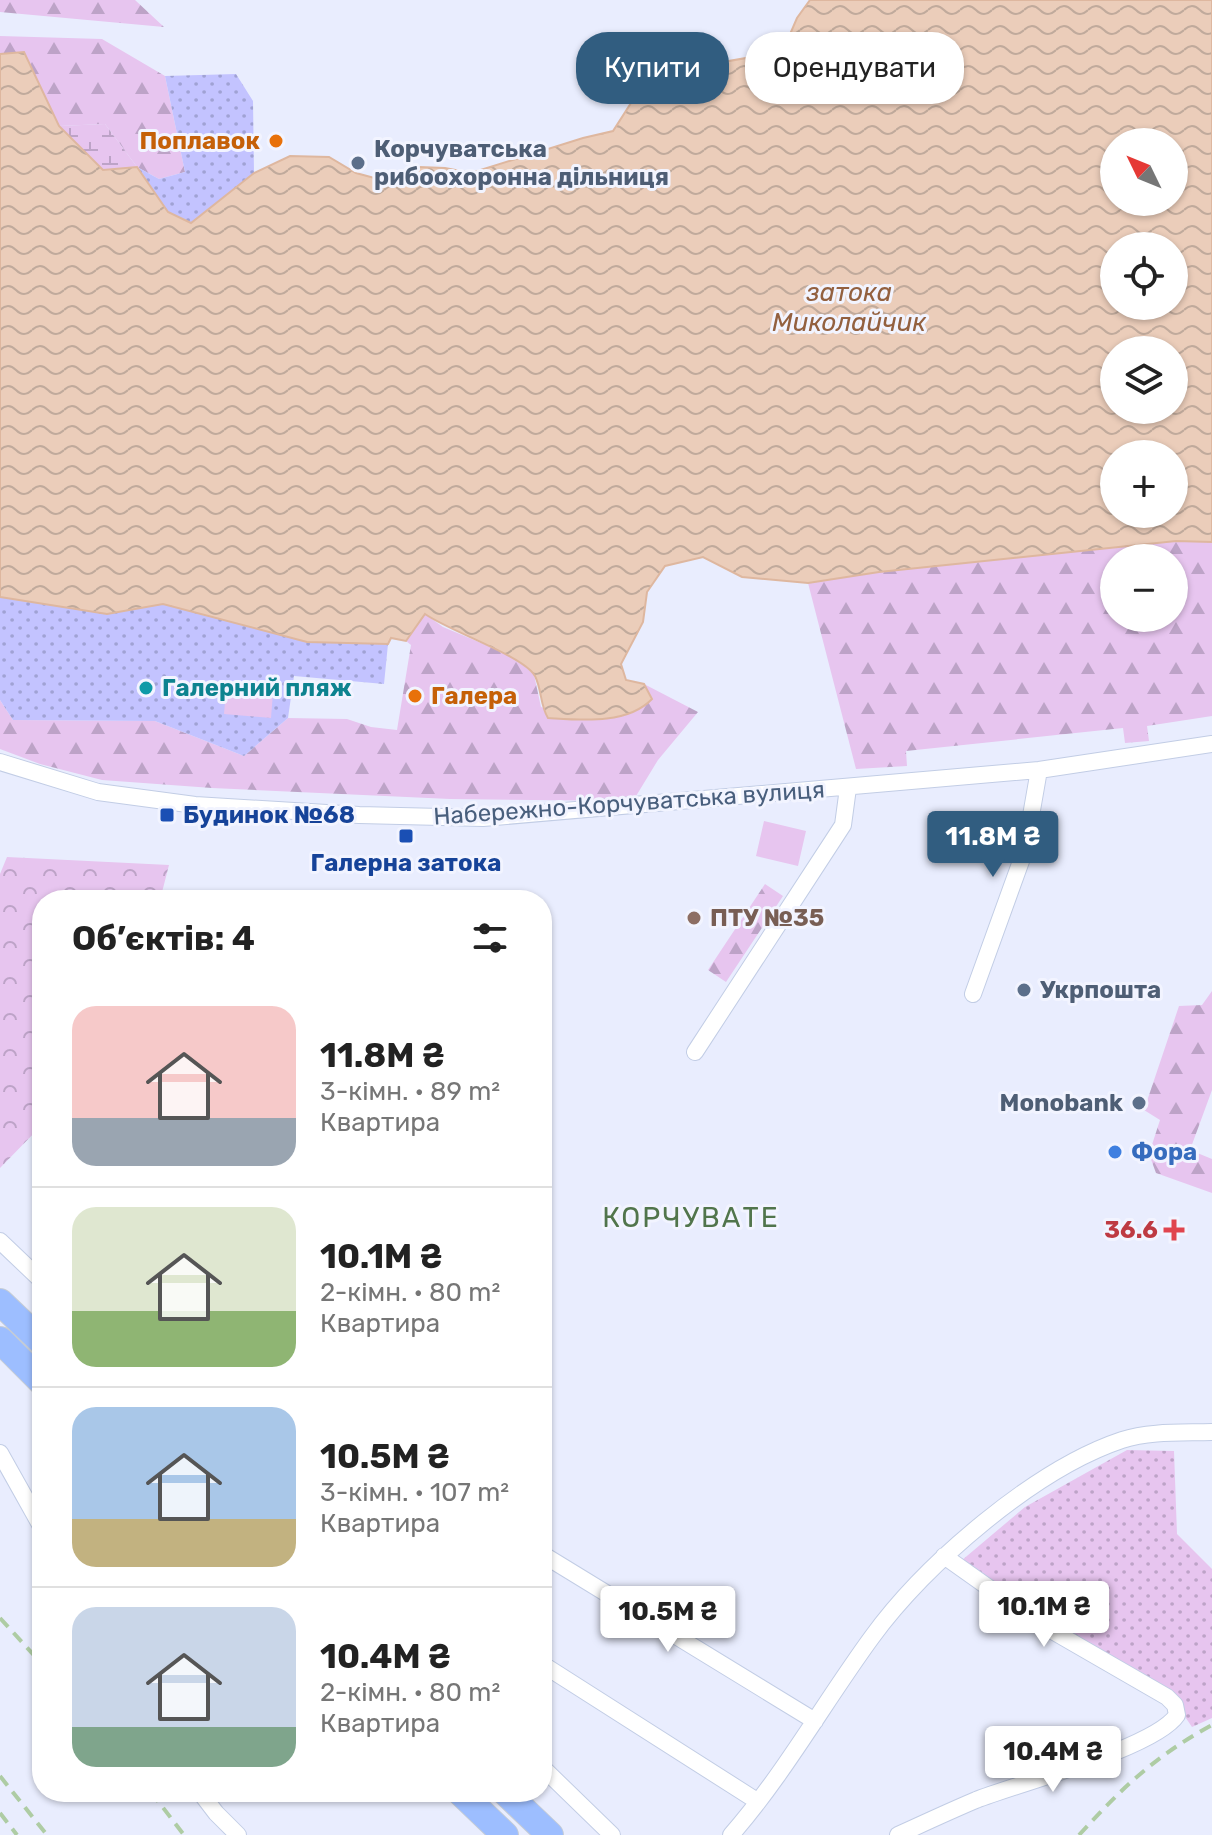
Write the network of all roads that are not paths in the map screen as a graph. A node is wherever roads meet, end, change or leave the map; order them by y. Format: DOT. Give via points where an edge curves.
graph roads {
  1 [pos="1212,744"];
  2 [pos="0,762"];
  3 [pos="1039,770"];
  4 [pos="848,788"];
  5 [pos="973,994"];
  6 [pos="695,1052"];
  7 [pos="0,1241"];
  8 [pos="32,1271"];
  9 [pos="0,1302"];
  10 [pos="32,1332"];
  11 [pos="0,1340"];
  12 [pos="32,1372"];
  13 [pos="1212,1432"];
  14 [pos="0,1453"];
  15 [pos="32,1510"];
  16 [pos="944,1556"];
  17 [pos="552,1560"];
  18 [pos="552,1670"];
  19 [pos="815,1721"];
  20 [pos="552,1777"];
  21 [pos="757,1801"];
  22 [pos="208,1802"];
  23 [pos="470,1802"];
  24 [pos="515,1802"];
  25 [pos="238,1835"];
  26 [pos="505,1835"];
  27 [pos="550,1835"];
  28 [pos="612,1835"];
  29 [pos="731,1835"];
  30 [pos="898,1835"];
  1 -- 3 [label="street, Набережно-Корчуватська вулиця"];
  2 -- 4 [label="street, Набережно-Корчуватська вулиця" via="98,792 195,805 408,818 483,818"];
  3 -- 4 [label="street, Набережно-Корчуватська вулиця"];
  3 -- 5 [label="street" via="1025,850"];
  4 -- 6 [label="street" via="843,825"];
  7 -- 8 [label="street"];
  9 -- 10 [label="highway"];
  11 -- 12 [label="highway"];
  13 -- 16 [label="street" via="1148,1434 1080,1457 1034,1485"];
  14 -- 15 [label="street"];
  16 -- 19 [label="street" via="873,1635"];
  16 -- 30 [label="street" via="1037,1622 1167,1697 1177,1715 1136,1744 976,1800"];
  17 -- 19 [label="street"];
  18 -- 21 [label="street"];
  19 -- 21 [label="street"];
  20 -- 28 [label="street"];
  21 -- 29 [label="street"];
  22 -- 25 [label="street"];
  23 -- 26 [label="highway"];
  24 -- 27 [label="highway"];
}
